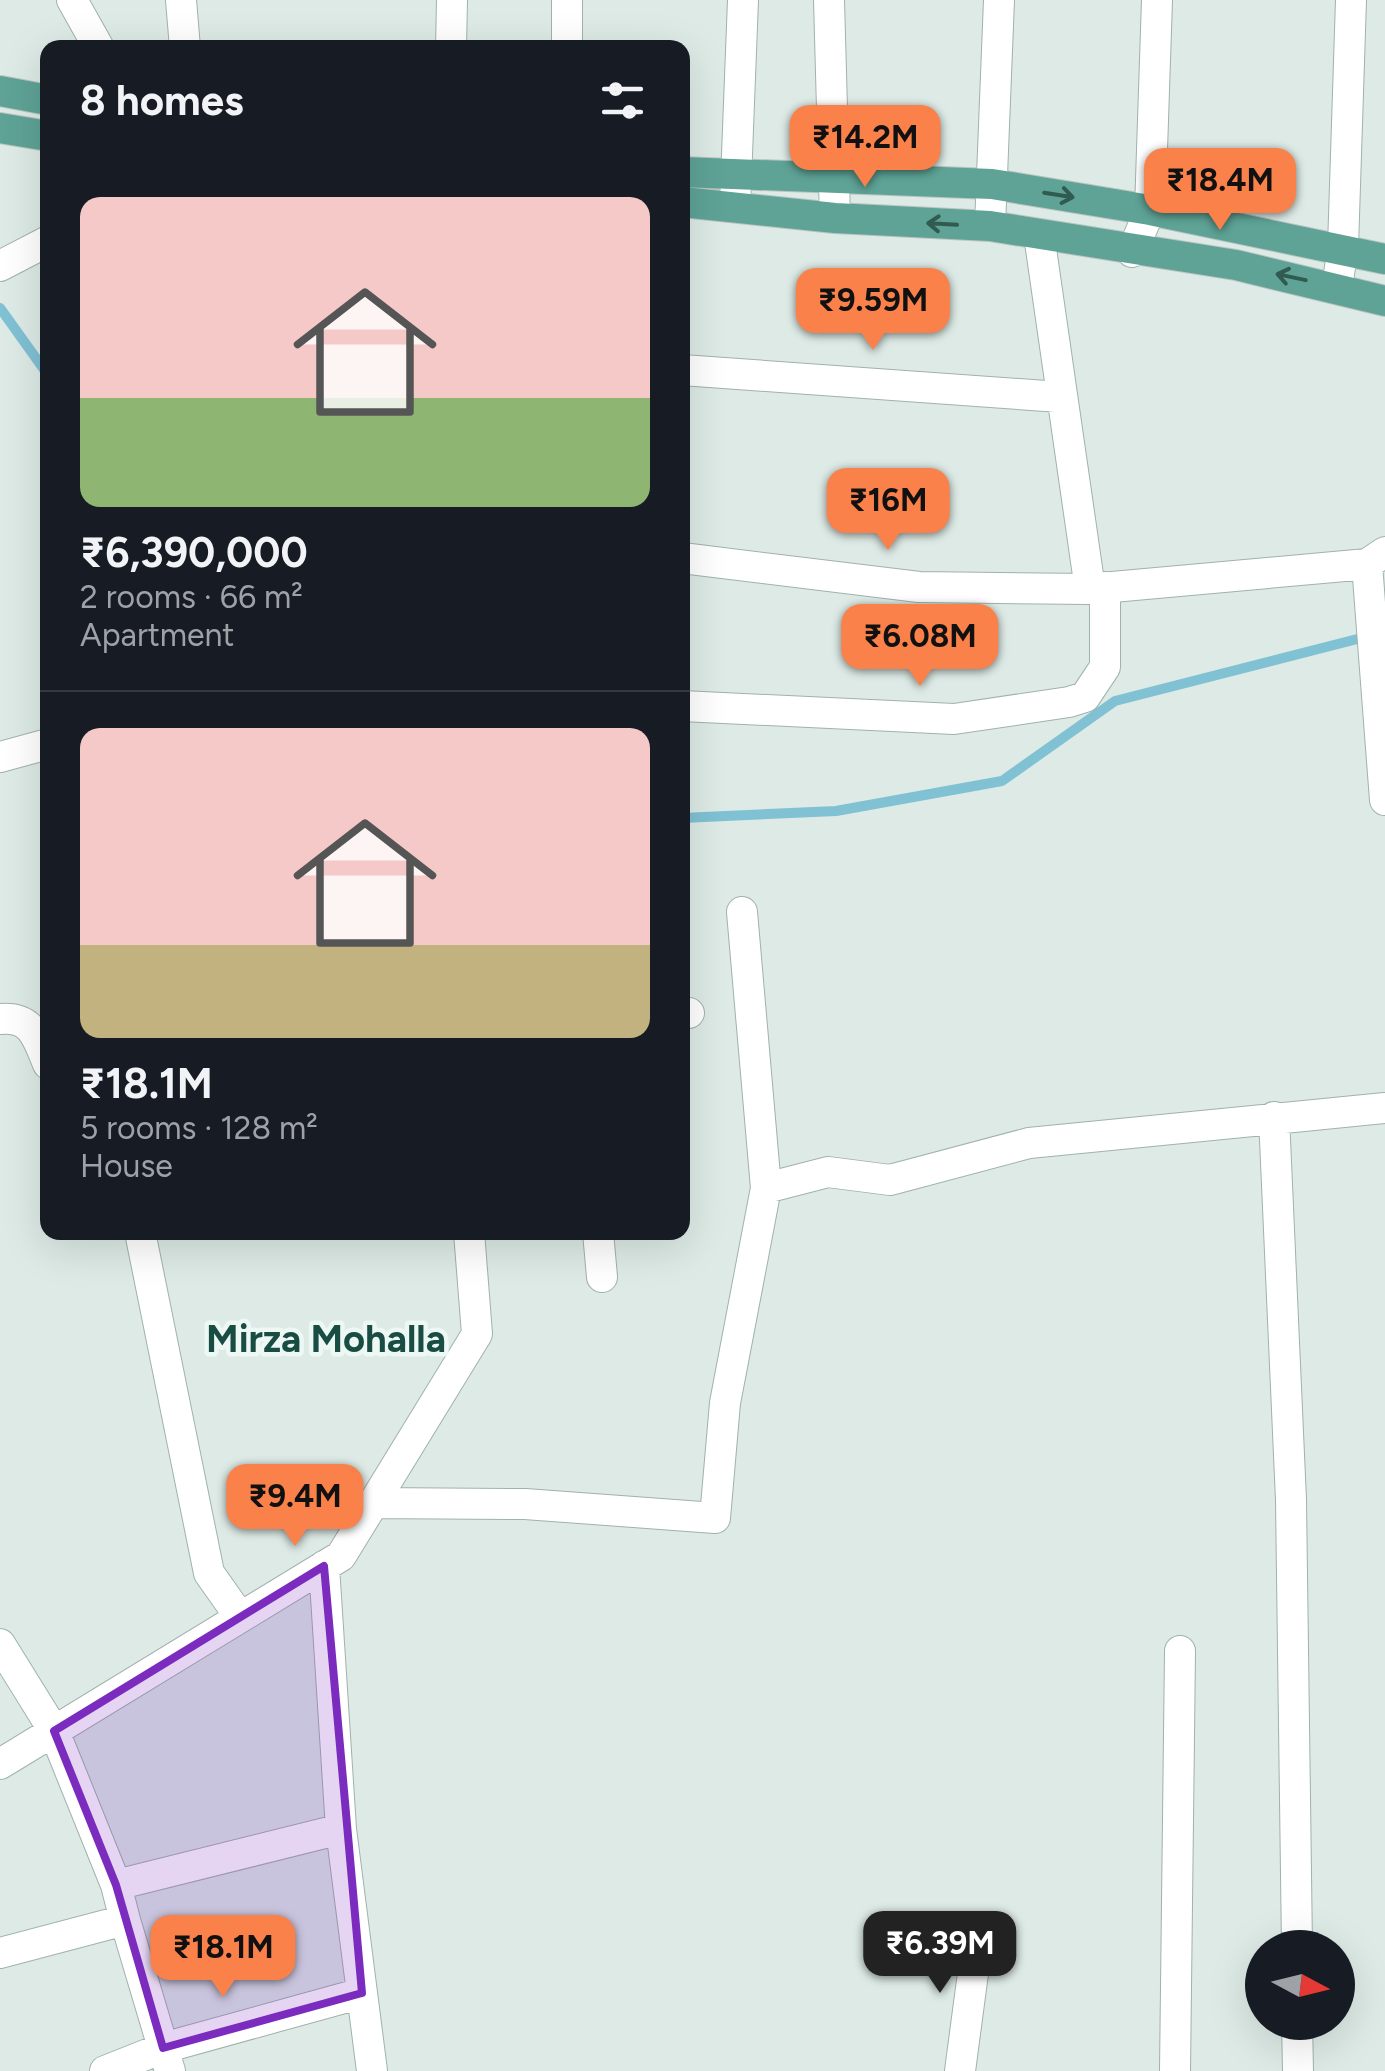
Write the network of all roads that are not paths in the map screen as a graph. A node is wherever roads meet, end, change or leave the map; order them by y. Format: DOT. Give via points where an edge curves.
graph roads {
  1 [pos="72,0"];
  2 [pos="181,0"];
  3 [pos="452,0"];
  4 [pos="567,0"];
  5 [pos="743,0"];
  6 [pos="829,0"];
  7 [pos="999,0"];
  8 [pos="1157,0"];
  9 [pos="1351,0"];
  10 [pos="94,40"];
  11 [pos="184,40"];
  12 [pos="451,40"];
  13 [pos="568,40"];
  14 [pos="0,91"];
  15 [pos="40,98"];
  16 [pos="0,128"];
  17 [pos="40,135"];
  18 [pos="690,175"];
  19 [pos="833,181"];
  20 [pos="992,184"];
  21 [pos="736,191"];
  22 [pos="690,200"];
  23 [pos="1150,210"];
  24 [pos="834,218"];
  25 [pos="990,226"];
  26 [pos="1039,235"];
  27 [pos="40,245"];
  28 [pos="1343,247"];
  29 [pos="1132,252"];
  30 [pos="1385,259"];
  31 [pos="4,264"];
  32 [pos="1337,287"];
  33 [pos="1385,301"];
  34 [pos="690,371"];
  35 [pos="1060,397"];
  36 [pos="1376,558"];
  37 [pos="690,559"];
  38 [pos="1098,588"];
  39 [pos="690,706"];
  40 [pos="40,746"];
  41 [pos="0,758"];
  42 [pos="1385,800"];
  43 [pos="742,912"];
  44 [pos="0,1018"];
  45 [pos="40,1046"];
  46 [pos="1385,1108"];
  47 [pos="1274,1117"];
  48 [pos="766,1188"];
  49 [pos="142,1240"];
  50 [pos="470,1240"];
  51 [pos="599,1240"];
  52 [pos="602,1277"];
  53 [pos="373,1503"];
  54 [pos="324,1566"];
  55 [pos="240,1617"];
  56 [pos="0,1644"];
  57 [pos="1180,1652"];
  58 [pos="54,1732"];
  59 [pos="0,1764"];
  60 [pos="341,1829"];
  61 [pos="116,1885"];
  62 [pos="125,1920"];
  63 [pos="979,1928"];
  64 [pos="1297,1930"];
  65 [pos="0,1953"];
  66 [pos="362,1993"];
  67 [pos="1297,2040"];
  68 [pos="167,2059"];
  69 [pos="105,2071"];
  70 [pos="372,2071"];
  71 [pos="960,2071"];
  72 [pos="1175,2071"];
  73 [pos="1298,2071"];
  1 -- 10 [label="street"];
  2 -- 11 [label="street"];
  3 -- 12 [label="street"];
  4 -- 13 [label="street"];
  5 -- 21 [label="street"];
  6 -- 19 [label="street"];
  7 -- 20 [label="street"];
  8 -- 23 [label="street"];
  9 -- 28 [label="street"];
  14 -- 15 [label="main road"];
  16 -- 17 [label="main road"];
  18 -- 21 [label="main road"];
  19 -- 20 [label="main road"];
  19 -- 21 [label="main road"];
  19 -- 24 [label="street"];
  20 -- 23 [label="main road, one-way"];
  20 -- 25 [label="street"];
  21 -- 22 [label="main road"];
  21 -- 24 [label="main road"];
  23 -- 28 [label="main road"];
  23 -- 29 [label="street"];
  25 -- 24 [label="main road, one-way"];
  25 -- 26 [label="main road"];
  26 -- 29 [label="main road"];
  26 -- 35 [label="street"];
  27 -- 31 [label="street"];
  28 -- 30 [label="main road"];
  28 -- 32 [label="street"];
  32 -- 29 [label="main road, one-way"];
  32 -- 33 [label="main road"];
  34 -- 35 [label="street"];
  35 -- 38 [label="street"];
  36 -- 38 [label="street"];
  36 -- 42 [label="street" via="1370,612"];
  37 -- 38 [label="street" via="919,587"];
  38 -- 39 [label="street" via="1105,667 1085,697 1069,702 954,720"];
  40 -- 41 [label="street"];
  43 -- 48 [label="street"];
  44 -- 45 [label="street" via="30,1024"];
  46 -- 47 [label="street"];
  47 -- 48 [label="street" via="1029,1143 890,1180 828,1172"];
  47 -- 64 [label="street" via="1291,1500"];
  48 -- 53 [label="street" via="725,1403 715,1518 525,1504"];
  49 -- 55 [label="street" via="208,1573"];
  50 -- 53 [label="street" via="476,1334"];
  51 -- 52 [label="street"];
  53 -- 54 [label="street" via="341,1556"];
  54 -- 55 [label="street"];
  54 -- 60 [label="street"];
  55 -- 58 [label="street"];
  56 -- 58 [label="street"];
  57 -- 72 [label="street"];
  58 -- 59 [label="street"];
  58 -- 61 [label="street"];
  60 -- 61 [label="street"];
  60 -- 66 [label="street"];
  61 -- 62 [label="street"];
  62 -- 65 [label="street"];
  62 -- 68 [label="street"];
  63 -- 71 [label="street"];
  66 -- 68 [label="street"];
  66 -- 70 [label="street"];
  67 -- 73 [label="street"];
  68 -- 69 [label="street"];
}
